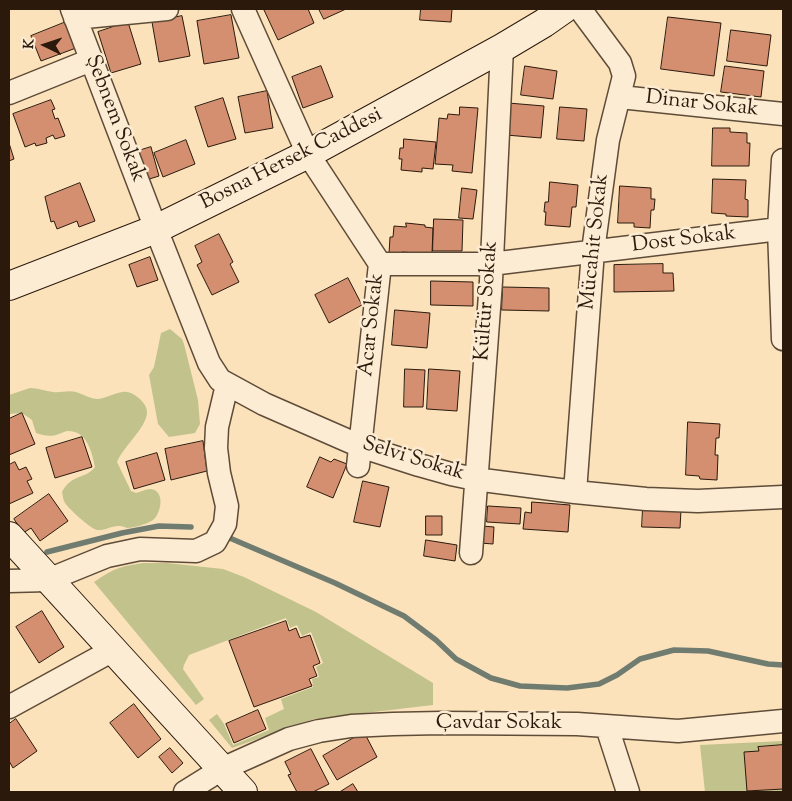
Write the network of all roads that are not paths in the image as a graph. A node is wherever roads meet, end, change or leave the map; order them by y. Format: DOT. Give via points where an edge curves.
graph roads {
  1 [pos="167,9"];
  2 [pos="242,9"];
  3 [pos="564,9"];
  4 [pos="580,9"];
  5 [pos="73,13"];
  6 [pos="502,48"];
  7 [pos="91,60"];
  8 [pos="9,93"];
  9 [pos="620,97"];
  10 [pos="783,114"];
  11 [pos="308,154"];
  12 [pos="783,160"];
  13 [pos="779,229"];
  14 [pos="156,230"];
  15 [pos="593,251"];
  16 [pos="380,264"];
  17 [pos="491,264"];
  18 [pos="9,286"];
  19 [pos="783,339"];
  20 [pos="227,384"];
  21 [pos="359,456"];
  22 [pos="475,479"];
  23 [pos="575,492"];
  24 [pos="783,497"];
  25 [pos="9,536"];
  26 [pos="470,554"];
  27 [pos="48,580"];
  28 [pos="9,581"];
  29 [pos="113,650"];
  30 [pos="9,707"];
  31 [pos="783,721"];
  32 [pos="607,727"];
  33 [pos="222,769"];
  34 [pos="185,792"];
  35 [pos="243,792"];
  36 [pos="628,792"];
  1 -- 5 [label="street"];
  2 -- 11 [label="street, Acar Sokak"];
  3 -- 6 [label="main road, Bosna Hersek Caddesi"];
  4 -- 9 [label="street, Mücahit Sokak" via="620,63 624,76"];
  5 -- 7 [label="street, Şebnem Sokak"];
  6 -- 11 [label="main road, Bosna Hersek Caddesi"];
  6 -- 17 [label="street, Kültür Sokak"];
  7 -- 8 [label="street"];
  7 -- 14 [label="street, Şebnem Sokak"];
  9 -- 10 [label="street, Dinar Sokak"];
  9 -- 15 [label="street, Mücahit Sokak" via="608,140"];
  11 -- 14 [label="main road, Bosna Hersek Caddesi"];
  11 -- 16 [label="street, Acar Sokak"];
  12 -- 13 [label="street"];
  13 -- 15 [label="street, Dost Sokak"];
  13 -- 19 [label="street"];
  14 -- 18 [label="main road, Bosna Hersek Caddesi"];
  14 -- 20 [label="street, Selvi Sokak" via="210,363 220,380"];
  15 -- 17 [label="street, Dost Sokak"];
  15 -- 23 [label="street, Mücahit Sokak"];
  16 -- 17 [label="street, Dost Sokak"];
  16 -- 21 [label="street, Acar Sokak"];
  17 -- 22 [label="street, Kültür Sokak"];
  20 -- 21 [label="street, Selvi Sokak"];
  20 -- 27 [label="street" via="217,427 216,448 227,506 225,524 215,542 196,551 140,549 107,556"];
  21 -- 22 [label="street, Selvi Sokak" via="419,465"];
  22 -- 23 [label="street, Selvi Sokak"];
  22 -- 26 [label="street, Kültür Sokak"];
  23 -- 24 [label="street, Selvi Sokak" via="698,501"];
  25 -- 27 [label="main road"];
  27 -- 28 [label="street"];
  27 -- 29 [label="main road"];
  29 -- 30 [label="street"];
  29 -- 33 [label="main road"];
  31 -- 32 [label="street, Çavdar Sokak" via="678,731"];
  32 -- 33 [label="street, Çavdar Sokak" via="441,723 351,726 289,738"];
  32 -- 36 [label="street"];
  33 -- 34 [label="street, Çavdar Sokak"];
  33 -- 35 [label="main road"];
}
